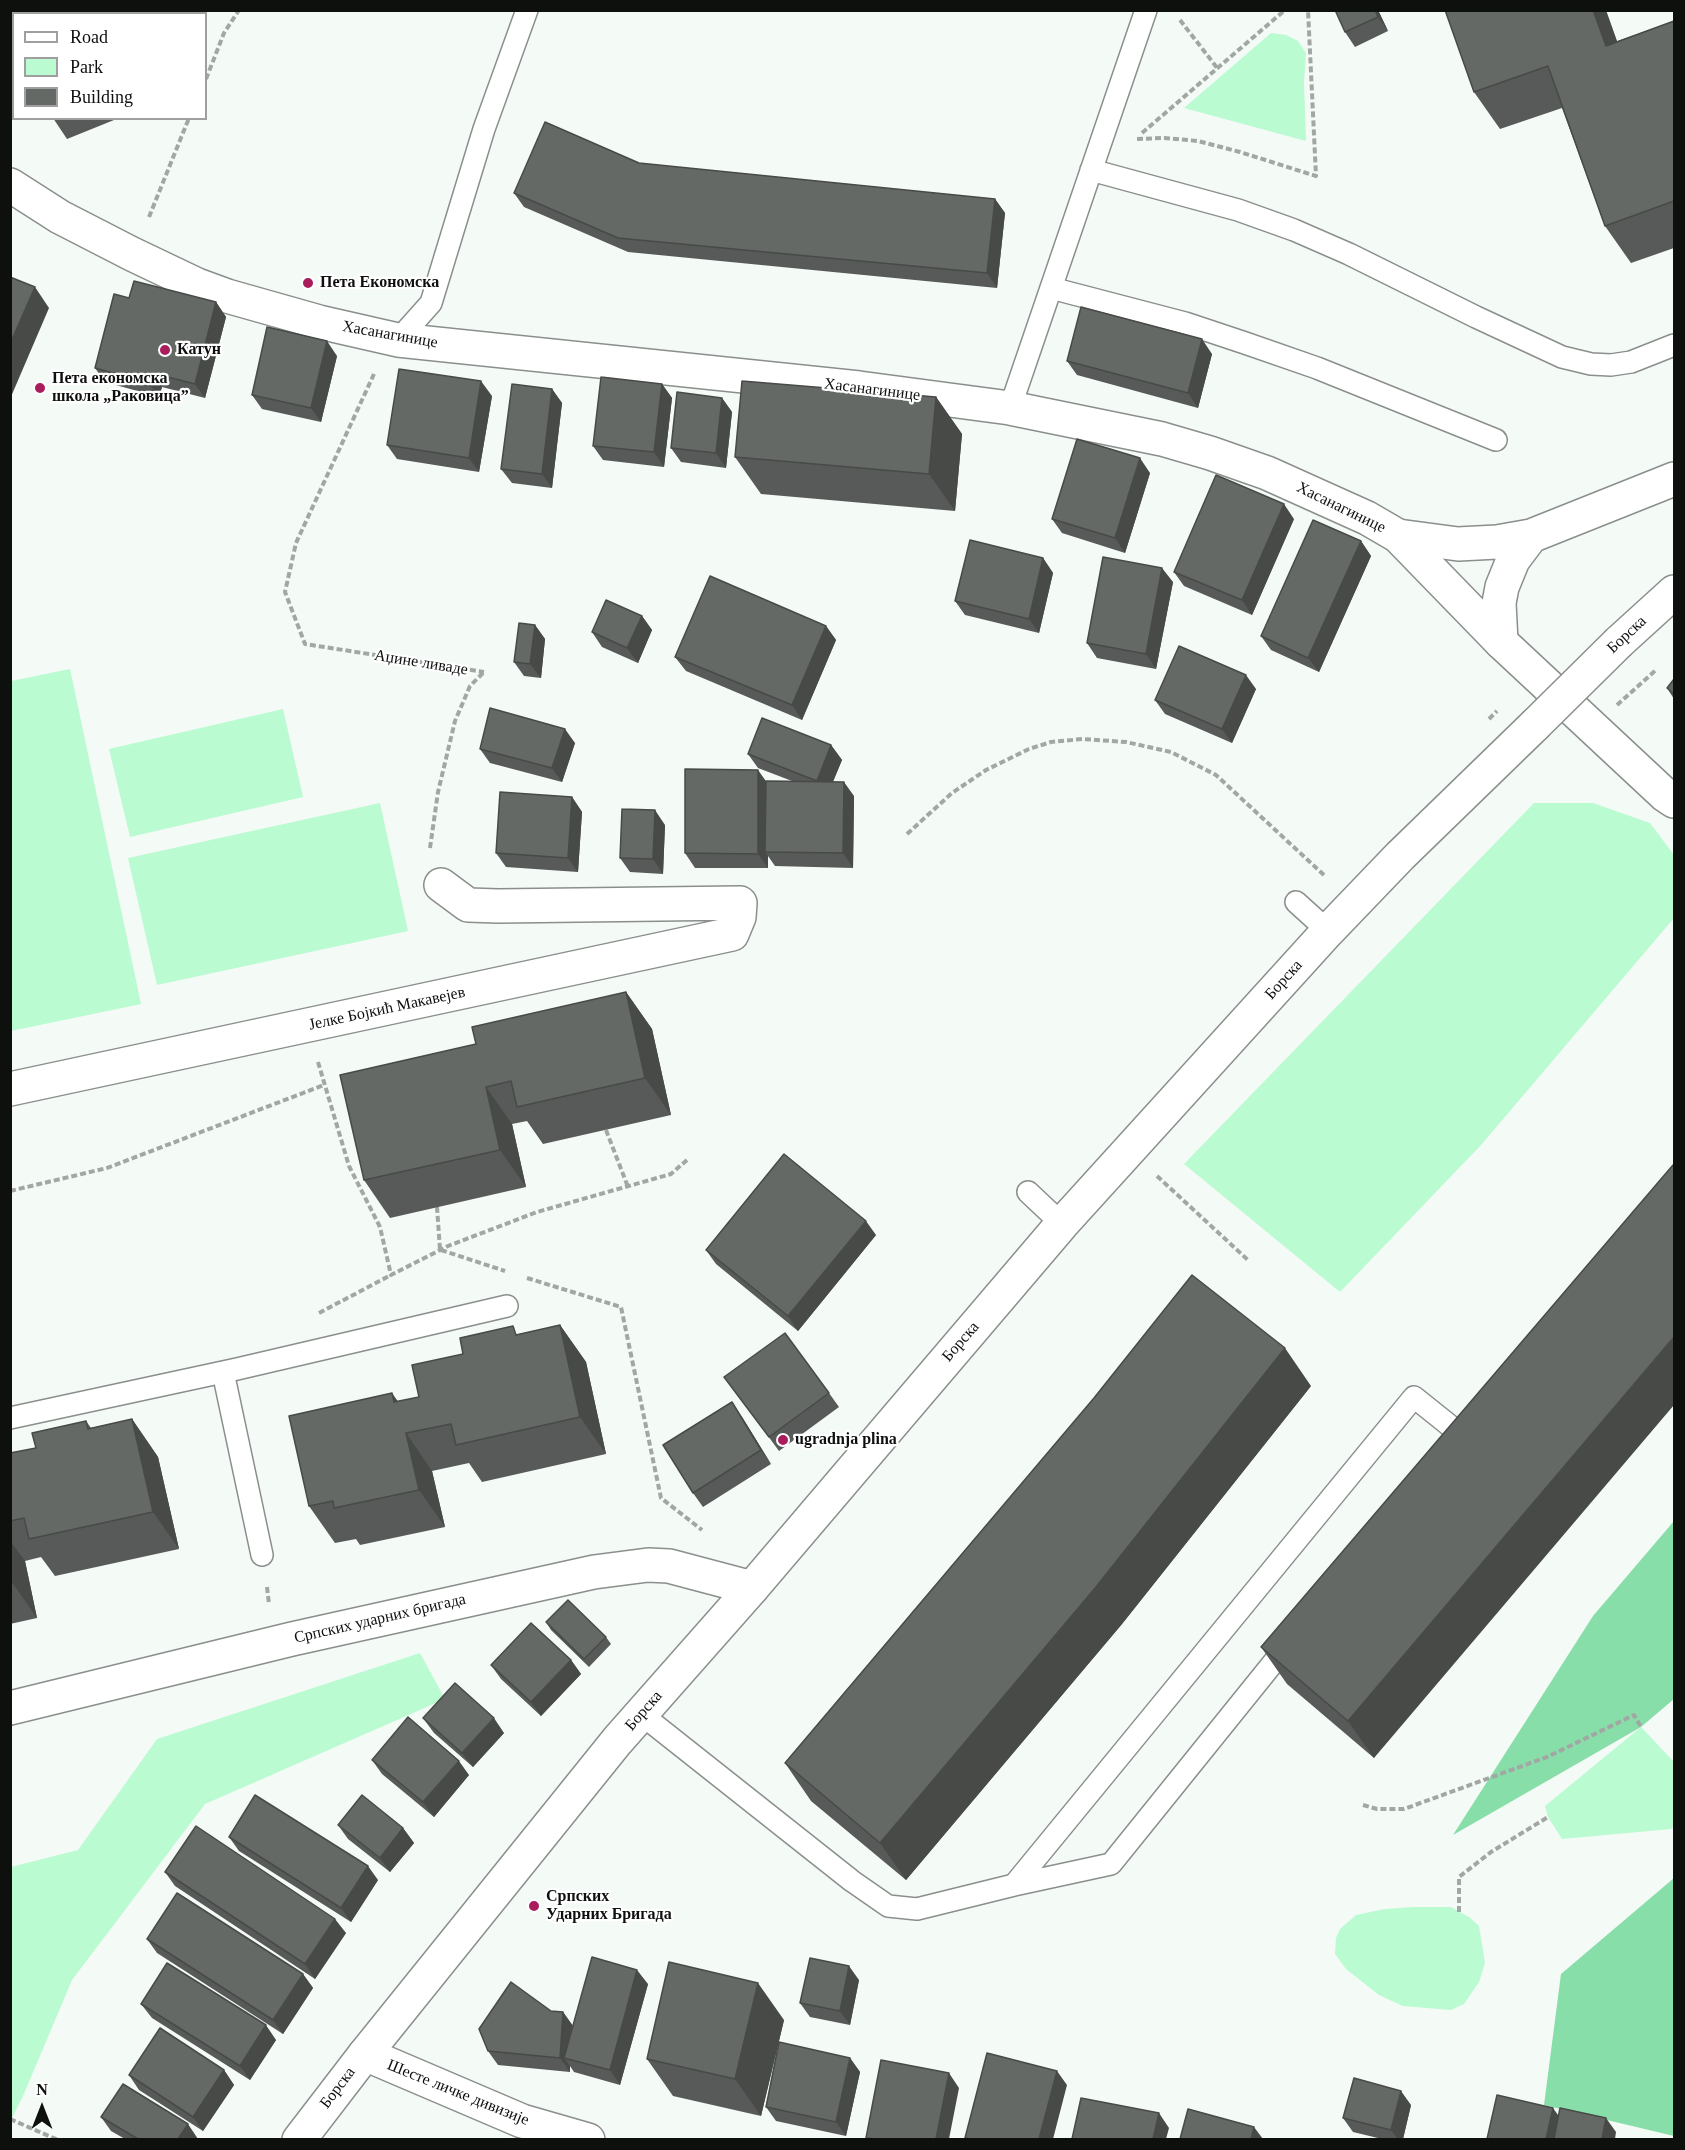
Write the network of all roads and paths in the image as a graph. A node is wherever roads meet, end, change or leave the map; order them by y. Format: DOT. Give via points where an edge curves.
graph roads {
  1 [pos="239,10"];
  2 [pos="527,10"];
  3 [pos="1146,10"];
  4 [pos="1285,10"];
  5 [pos="1308,10"];
  6 [pos="1175,14"];
  7 [pos="1218,69"];
  8 [pos="207,76"];
  9 [pos="188,120"];
  10 [pos="1091,170"];
  11 [pos="10,185"];
  12 [pos="148,219"];
  13 [pos="1051,288"];
  14 [pos="398,340"];
  15 [pos="1674,345"];
  16 [pos="1010,408"];
  17 [pos="1496,440"];
  18 [pos="1674,479"];
  19 [pos="1398,536"];
  20 [pos="1532,536"];
  21 [pos="1674,592"];
  22 [pos="1502,642"];
  23 [pos="1674,801"];
  24 [pos="907,834"];
  25 [pos="1328,878"];
  26 [pos="441,885"];
  27 [pos="1296,902"];
  28 [pos="1328,931"];
  29 [pos="307,1026"];
  30 [pos="324,1085"];
  31 [pos="10,1089"];
  32 [pos="606,1130"];
  33 [pos="688,1159"];
  34 [pos="1156,1175"];
  35 [pos="628,1186"];
  36 [pos="10,1191"];
  37 [pos="1028,1192"];
  38 [pos="437,1207"];
  39 [pos="1062,1224"];
  40 [pos="440,1250"];
  41 [pos="1249,1261"];
  42 [pos="508,1272"];
  43 [pos="519,1275"];
  44 [pos="507,1306"];
  45 [pos="223,1372"];
  46 [pos="1474,1414"];
  47 [pos="10,1418"];
  48 [pos="1459,1433"];
  49 [pos="1444,1451"];
  50 [pos="702,1530"];
  51 [pos="262,1555"];
  52 [pos="752,1587"];
  53 [pos="1303,1626"];
  54 [pos="10,1708"];
  55 [pos="641,1714"];
  56 [pos="1641,1727"];
  57 [pos="1363,1805"];
  58 [pos="1548,1817"];
  59 [pos="1014,1885"];
  60 [pos="1459,1912"];
  61 [pos="364,2054"];
  62 [pos="10,2119"];
  63 [pos="545,2134"];
  64 [pos="58,2139"];
  65 [pos="299,2139"];
  66 [pos="588,2139"];
  1 -- 8 [label="path" via="224,33"];
  2 -- 14 [label="lane" via="484,129 431,303"];
  3 -- 10 [label="lane"];
  4 -- 7 [label="path"];
  5 -- 7 [label="path" via="1316,176 1198,141 1134,139"];
  6 -- 7 [label="path"];
  9 -- 12 [label="path"];
  10 -- 13 [label="lane"];
  10 -- 15 [label="lane" via="1238,210 1294,230 1562,357 1611,365 1631,362"];
  11 -- 14 [label="street, Хасанагинице" via="60,217 197,285 259,306"];
  13 -- 16 [label="lane"];
  13 -- 17 [label="lane" via="1185,322 1245,342"];
  14 -- 16 [label="street, Хасанагинице" via="859,388"];
  14 -- 26 [label="path, Аџине ливаде" via="385,352 296,543 285,592 305,644 484,672 470,687 455,721 438,792 429,854"];
  16 -- 19 [label="street, Хасанагинице" via="1162,439 1210,453 1315,494"];
  18 -- 20 [label="street"];
  19 -- 20 [label="street" via="1458,544"];
  19 -- 22 [label="street, Хасанагинице"];
  20 -- 22 [label="street" via="1512,560 1502,587"];
  21 -- 28 [label="street, Борска, bridge" via="1400,856"];
  22 -- 23 [label="street, Хасанагинице"];
  24 -- 25 [label="path" via="952,793 986,770 1029,749 1082,739 1126,742 1172,752 1216,775"];
  26 -- 29 [label="street, Јелке Бојкић Макавејев" via="468,905 740,903 739,917 732,934"];
  27 -- 28 [label="lane"];
  28 -- 39 [label="street, Борска"];
  29 -- 30 [label="path"];
  29 -- 31 [label="street, Јелке Бојкић Макавејев"];
  30 -- 36 [label="path" via="107,1168"];
  30 -- 40 [label="path" via="349,1166 380,1227 391,1275"];
  32 -- 35 [label="path"];
  33 -- 35 [label="path" via="671,1174"];
  34 -- 41 [label="path"];
  35 -- 40 [label="path" via="537,1212"];
  37 -- 39 [label="lane"];
  38 -- 40 [label="path"];
  39 -- 52 [label="street, Борска"];
  40 -- 42 [label="path"];
  43 -- 50 [label="path" via="621,1307 661,1498"];
  44 -- 45 [label="lane"];
  45 -- 47 [label="lane"];
  45 -- 51 [label="lane"];
  46 -- 48 [label="lane"];
  48 -- 49 [label="lane"];
  48 -- 59 [label="lane" via="1414,1397"];
  52 -- 54 [label="street, Српских ударних бригада" via="669,1566 594,1572 292,1639"];
  52 -- 55 [label="street, Борска"];
  53 -- 59 [label="lane" via="1111,1864"];
  55 -- 59 [label="lane" via="888,1906 917,1909"];
  55 -- 61 [label="street, Борска"];
  56 -- 57 [label="path" via="1634,1716 1547,1757 1404,1809"];
  58 -- 60 [label="path" via="1459,1877"];
  61 -- 63 [label="street, Шесте личке дивизије"];
  61 -- 65 [label="street, Борска"];
  62 -- 64 [label="path"];
  63 -- 66 [label="street, Шесте личке дивизије"];
}
